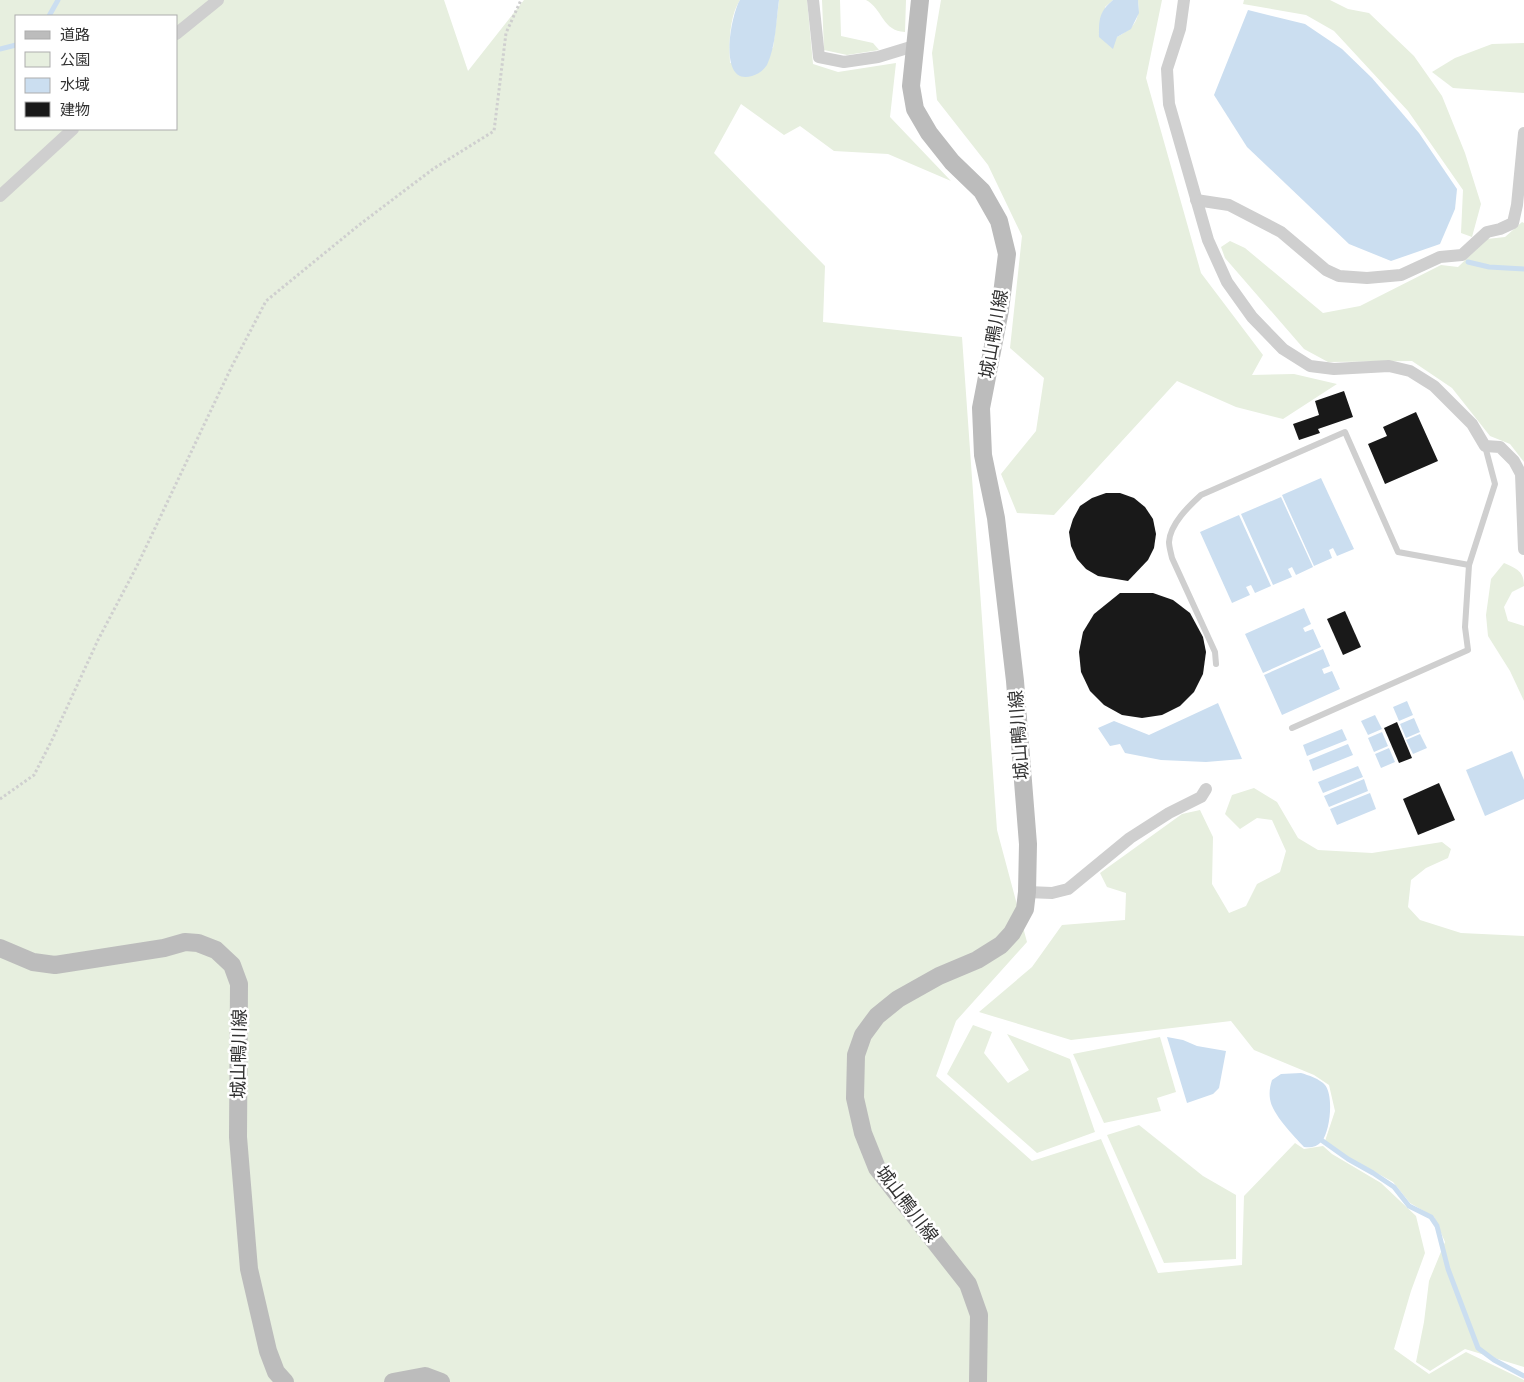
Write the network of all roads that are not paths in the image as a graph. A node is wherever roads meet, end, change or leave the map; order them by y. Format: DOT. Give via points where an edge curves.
graph roads {
  1 [pos="218,0"];
  2 [pos="813,0"];
  3 [pos="920,0"];
  4 [pos="1184,0"];
  5 [pos="178,32"];
  6 [pos="914,46"];
  7 [pos="72,130"];
  8 [pos="1524,134"];
  9 [pos="0,196"];
  10 [pos="1196,200"];
  11 [pos="1485,446"];
  12 [pos="1524,549"];
  13 [pos="1469,565"];
  14 [pos="1216,664"];
  15 [pos="1292,728"];
  16 [pos="1206,789"];
  17 [pos="1027,892"];
  18 [pos="0,948"];
  19 [pos="285,1382"];
  20 [pos="393,1382"];
  21 [pos="441,1382"];
  22 [pos="978,1382"];
  1 -- 5 [label="street"];
  2 -- 6 [label="street" via="819,57 844,62 878,57"];
  3 -- 6 [label="main road, 城山鴨川線"];
  4 -- 10 [label="street" via="1180,29 1167,69 1169,104"];
  6 -- 17 [label="main road, 城山鴨川線" via="911,86 915,109 952,162 982,191 999,221 1007,254 981,408 983,454 996,518 1014,672 1028,844"];
  7 -- 9 [label="street"];
  8 -- 10 [label="street" via="1513,223 1487,232 1462,255 1440,257 1401,275 1339,276 1326,270 1281,232 1229,205"];
  10 -- 11 [label="street" via="1208,240 1227,282 1252,317 1283,349 1310,366 1334,369 1389,366 1410,371 1434,386 1472,424"];
  11 -- 12 [label="street" via="1500,447 1521,474"];
  11 -- 13 [label="lane" via="1495,484"];
  13 -- 14 [label="lane" via="1398,552 1345,432 1201,495 1173,530 1169,541 1172,558 1215,652"];
  13 -- 15 [label="lane" via="1465,627 1468,650"];
  16 -- 17 [label="street" via="1201,797 1130,838 1068,889 1052,893"];
  17 -- 22 [label="main road, 城山鴨川線" via="1025,909 1001,945 898,999 877,1016 862,1035 856,1055 855,1098 863,1133 877,1168 968,1284 979,1315"];
  18 -- 19 [label="main road, 城山鴨川線" via="33,962 54,965 191,942 216,950 232,965 239,984 238,1137 249,1269 268,1351 276,1372"];
  20 -- 21 [label="main road" via="426,1376"];
}
